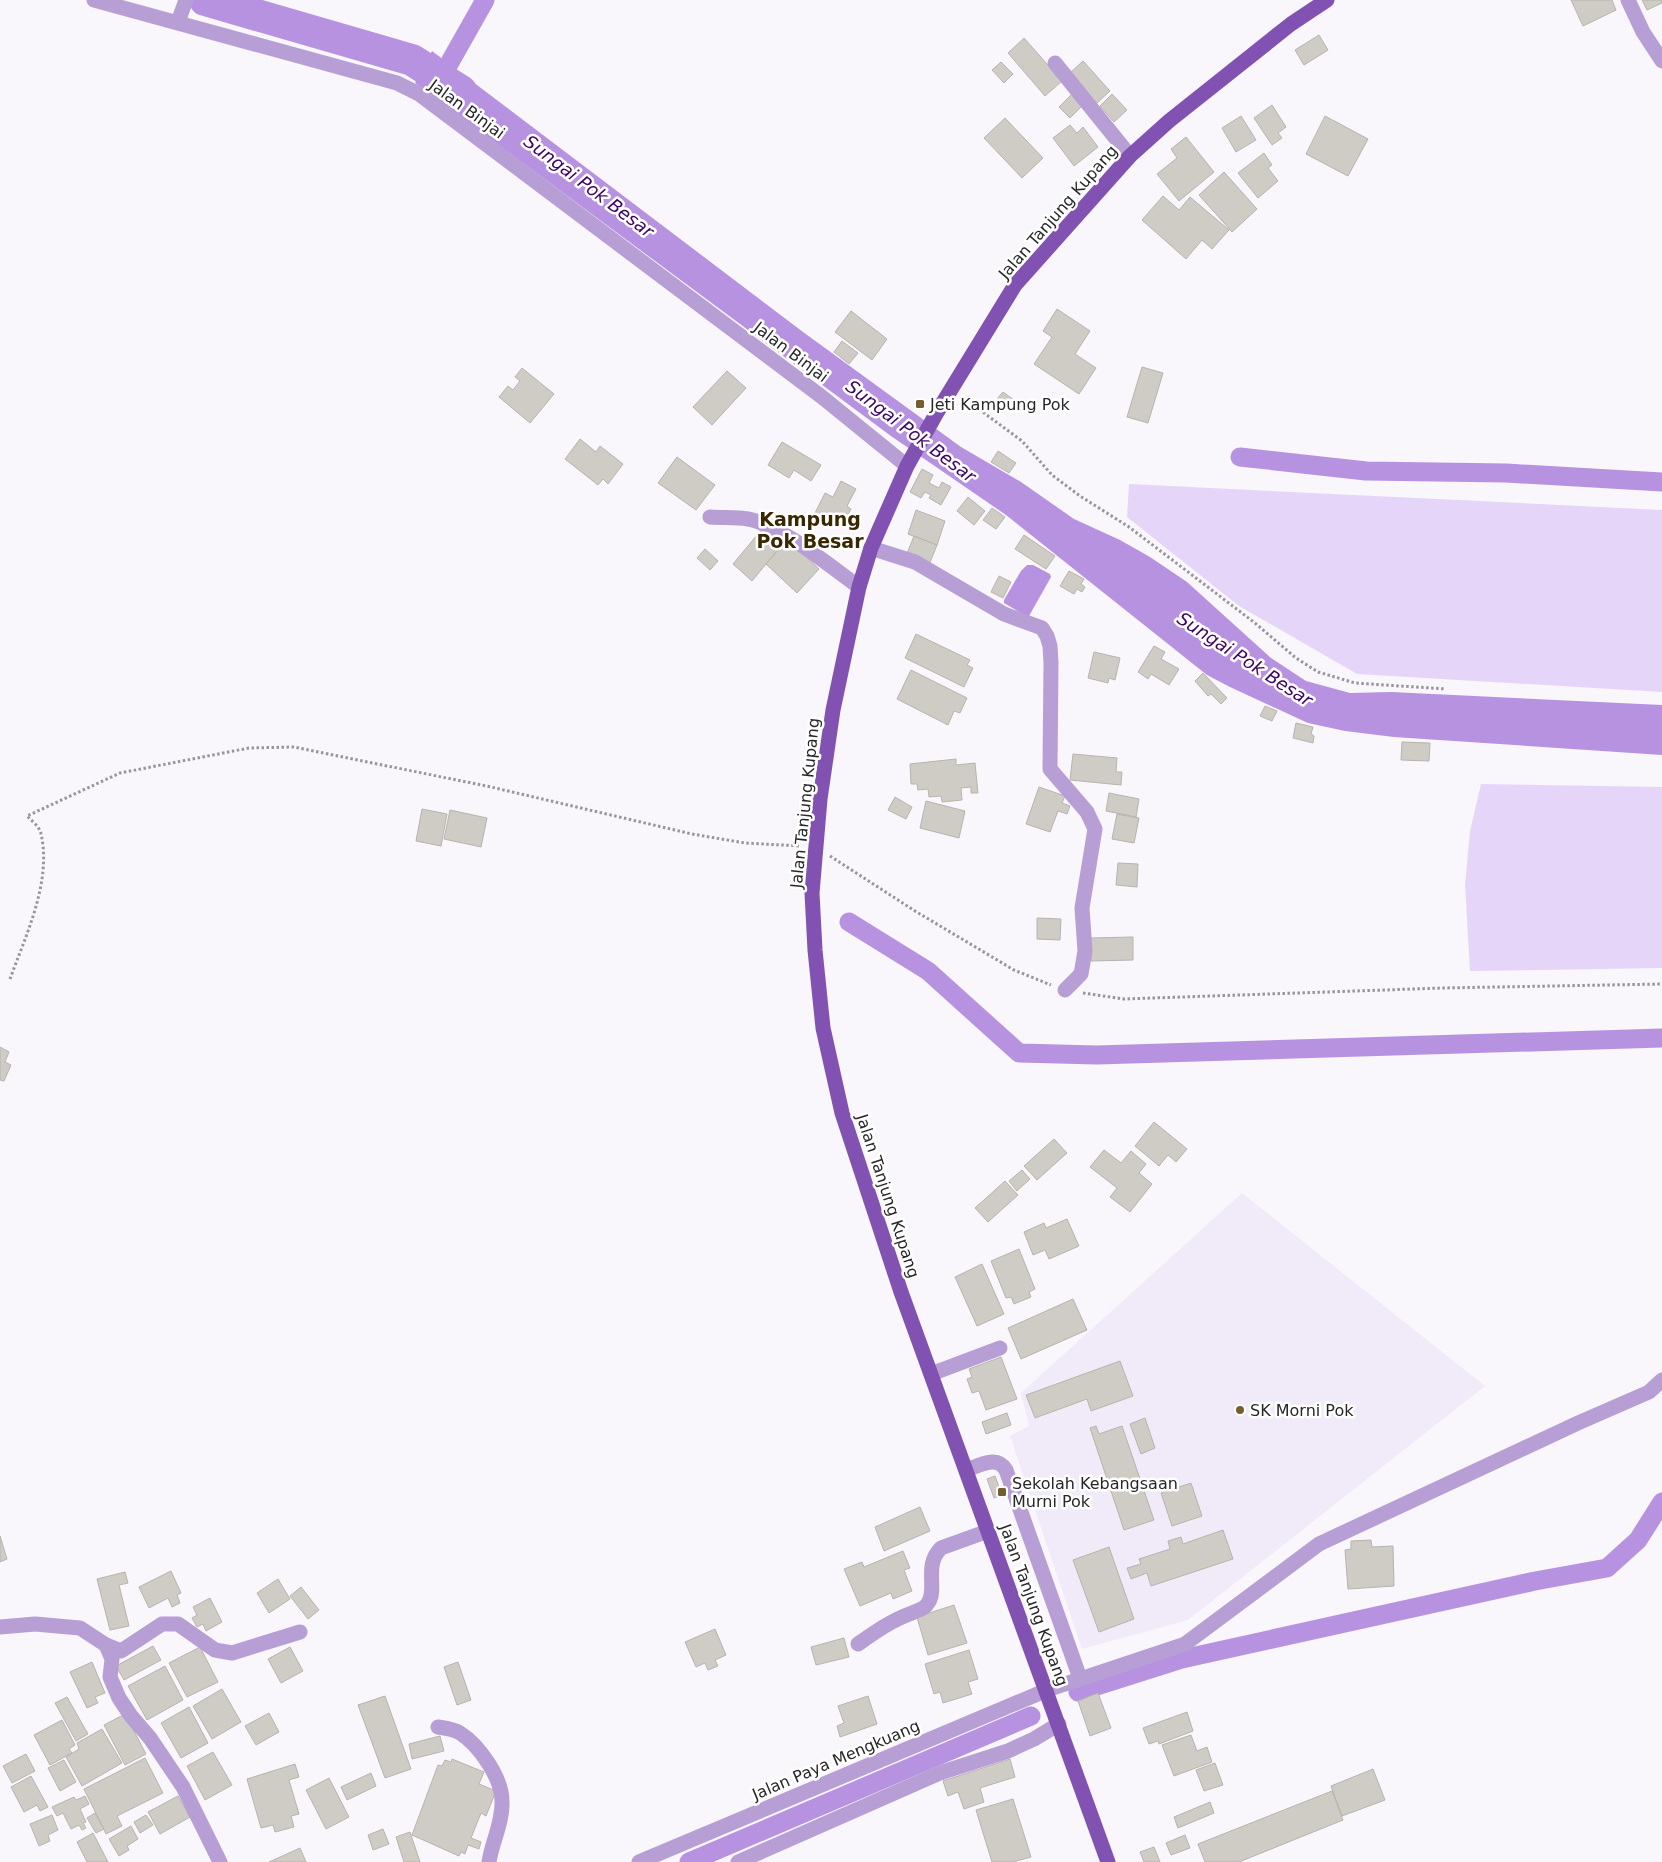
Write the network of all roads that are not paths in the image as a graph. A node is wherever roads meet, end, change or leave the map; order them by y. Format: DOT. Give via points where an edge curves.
graph roads {
  1 [pos="94,0"];
  2 [pos="1327,0"];
  3 [pos="1628,0"];
  4 [pos="182,11"];
  5 [pos="1662,61"];
  6 [pos="1055,63"];
  7 [pos="1130,156"];
  8 [pos="907,466"];
  9 [pos="710,517"];
  10 [pos="871,548"];
  11 [pos="859,587"];
  12 [pos="1065,990"];
  13 [pos="1000,1348"];
  14 [pos="931,1374"];
  15 [pos="1662,1380"];
  16 [pos="966,1470"];
  17 [pos="988,1531"];
  18 [pos="0,1628"];
  19 [pos="300,1632"];
  20 [pos="858,1644"];
  21 [pos="106,1645"];
  22 [pos="1080,1678"];
  23 [pos="1047,1690"];
  24 [pos="1059,1724"];
  25 [pos="438,1727"];
  26 [pos="220,1862"];
  27 [pos="489,1862"];
  28 [pos="639,1862"];
  29 [pos="738,1862"];
  30 [pos="1108,1862"];
  1 -- 4 [label="street, Jalan Binjai"];
  2 -- 7 [label="main road, Jalan Tanjung Kupang" via="1291,24"];
  3 -- 5 [label="street"];
  4 -- 8 [label="street, Jalan Binjai" via="397,83 419,94 822,397"];
  6 -- 7 [label="street"];
  7 -- 8 [label="main road, Jalan Tanjung Kupang" via="1015,285"];
  8 -- 10 [label="main road, Jalan Tanjung Kupang"];
  9 -- 11 [label="street" via="748,519 768,525"];
  10 -- 11 [label="main road, Jalan Tanjung Kupang"];
  10 -- 12 [label="street" via="915,562 1004,614 1042,628 1047,636 1051,663 1050,769 1087,812 1095,829 1082,908 1085,951 1081,974"];
  11 -- 14 [label="main road, Jalan Tanjung Kupang" via="833,710 820,799 812,893 815,950 823,1028 842,1113"];
  13 -- 14 [label="street"];
  14 -- 16 [label="main road, Jalan Tanjung Kupang"];
  15 -- 22 [label="street, Jalan Paya Mengkuang" via="1649,1392 1318,1544 1184,1644"];
  16 -- 17 [label="main road, Jalan Tanjung Kupang"];
  16 -- 22 [label="street" via="994,1461 1006,1470"];
  17 -- 20 [label="street" via="941,1548 933,1562 932,1596 925,1608 880,1628"];
  17 -- 23 [label="main road, Jalan Tanjung Kupang"];
  18 -- 21 [label="street" via="35,1624 80,1628"];
  19 -- 21 [label="street" via="232,1653 215,1650 178,1624 162,1624 120,1651"];
  21 -- 26 [label="street" via="112,1659 110,1677 119,1698 183,1787"];
  22 -- 23 [label="street, Jalan Paya Mengkuang"];
  23 -- 24 [label="main road, Jalan Tanjung Kupang"];
  23 -- 28 [label="street, Jalan Paya Mengkuang"];
  24 -- 29 [label="street" via="1008,1751 940,1773"];
  24 -- 30 [label="main road, Jalan Tanjung Kupang"];
  25 -- 27 [label="street" via="459,1732 471,1742 497,1780 502,1802"];
}
